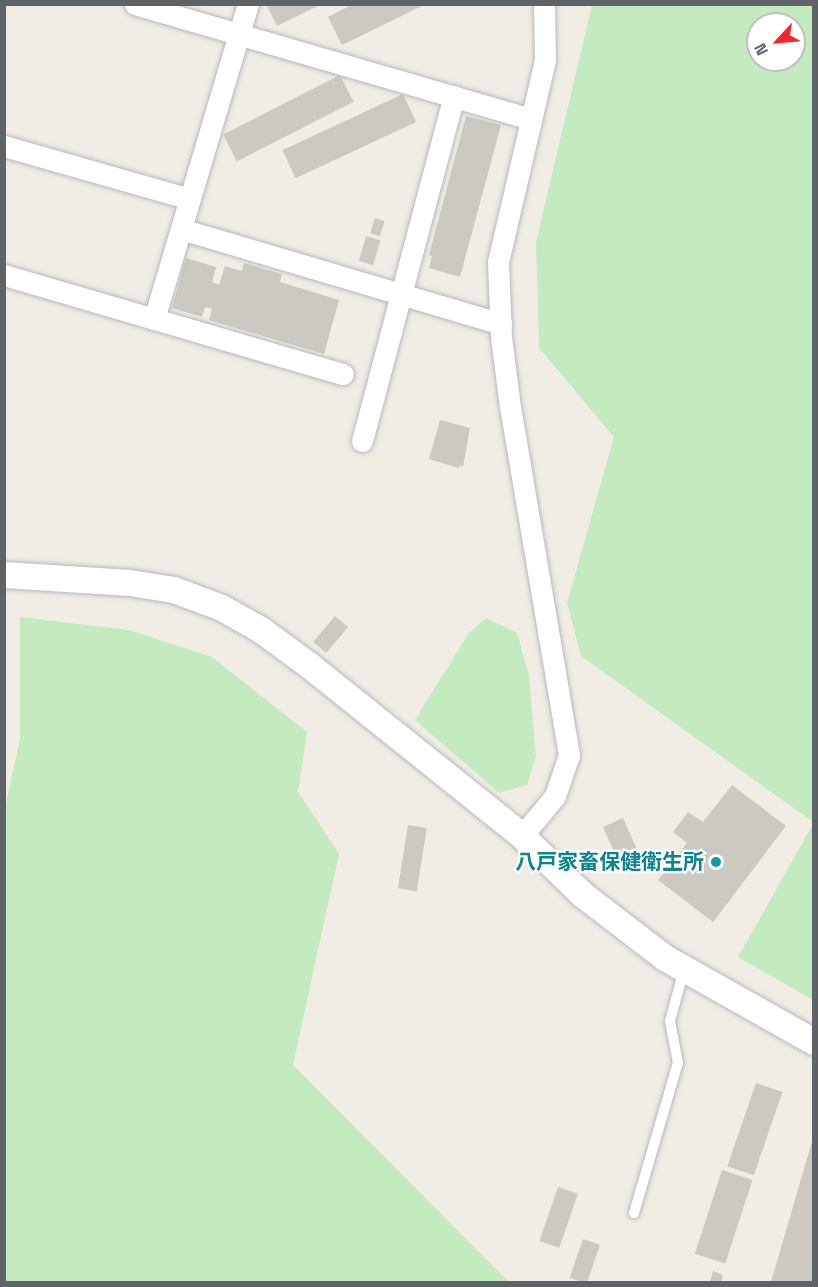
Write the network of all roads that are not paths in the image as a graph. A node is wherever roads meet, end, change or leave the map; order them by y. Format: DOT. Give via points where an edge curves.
graph roads {
  1 [pos="135,4"];
  2 [pos="248,4"];
  3 [pos="544,4"];
  4 [pos="239,34"];
  5 [pos="454,96"];
  6 [pos="531,119"];
  7 [pos="4,146"];
  8 [pos="190,199"];
  9 [pos="181,229"];
  10 [pos="4,275"];
  11 [pos="401,296"];
  12 [pos="154,319"];
  13 [pos="501,324"];
  14 [pos="343,374"];
  15 [pos="362,441"];
  16 [pos="4,575"];
  17 [pos="522,836"];
  18 [pos="684,969"];
  19 [pos="813,1042"];
  20 [pos="634,1213"];
  1 -- 4 [label="street"];
  2 -- 4 [label="street"];
  3 -- 6 [label="street" via="545,60"];
  4 -- 5 [label="street"];
  4 -- 8 [label="street"];
  5 -- 6 [label="street"];
  5 -- 11 [label="street"];
  6 -- 13 [label="street" via="498,262"];
  7 -- 8 [label="street"];
  8 -- 9 [label="street"];
  9 -- 11 [label="street"];
  9 -- 12 [label="street"];
  10 -- 12 [label="street"];
  11 -- 13 [label="street"];
  11 -- 15 [label="street"];
  12 -- 14 [label="street"];
  13 -- 17 [label="street" via="510,407 569,755 555,796"];
  16 -- 17 [label="street" via="130,583 174,590 222,608 261,630 310,666"];
  17 -- 18 [label="street" via="583,896"];
  18 -- 19 [label="street"];
  18 -- 20 [label="lane" via="670,1021 678,1063"];
}
